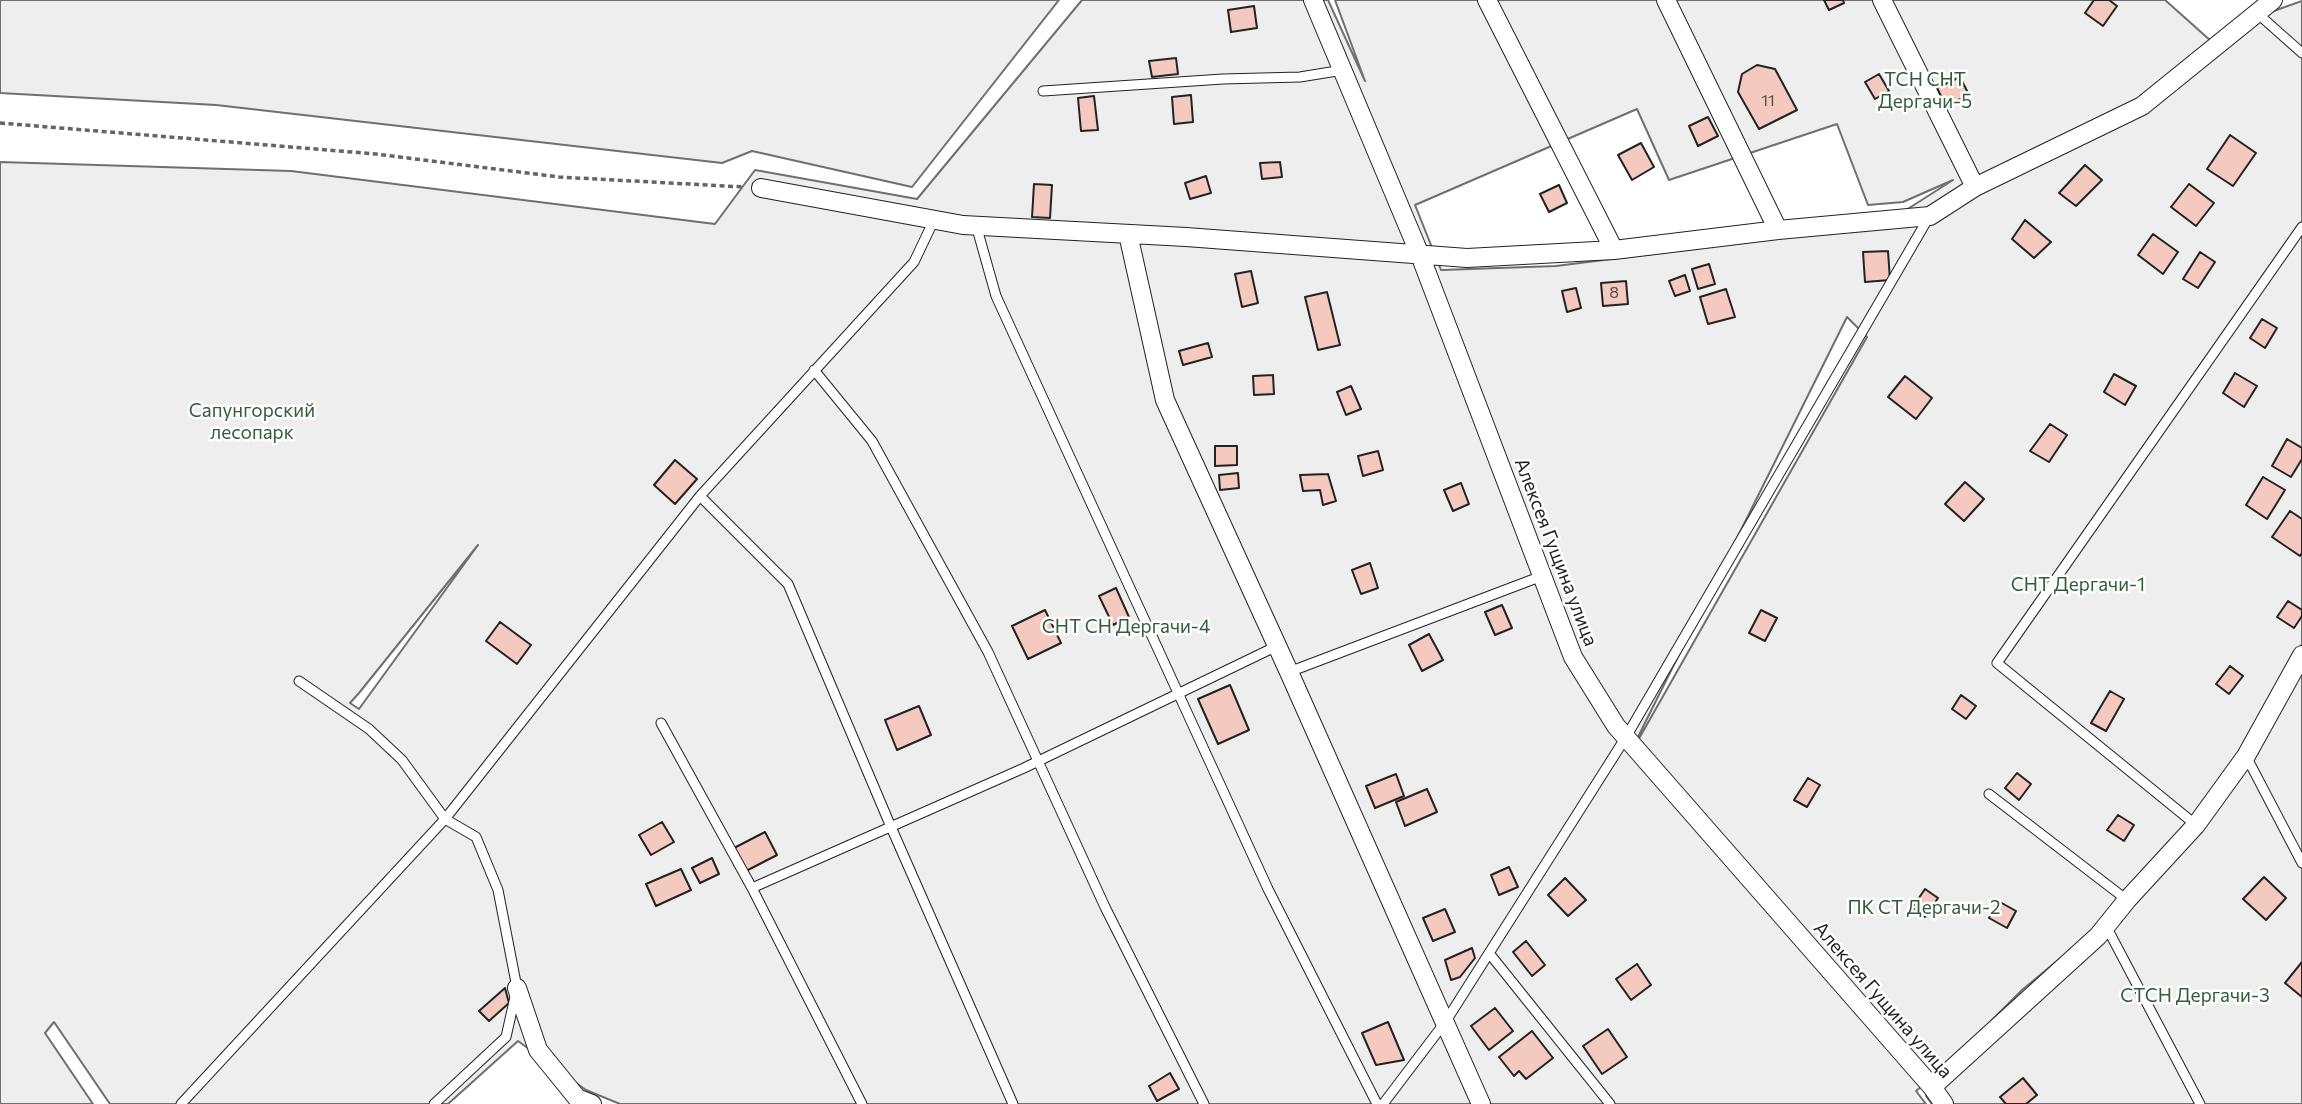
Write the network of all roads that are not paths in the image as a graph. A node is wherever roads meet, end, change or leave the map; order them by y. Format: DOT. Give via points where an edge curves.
graph roads {
  1 [pos="1313,0"];
  2 [pos="1487,0"];
  3 [pos="1666,0"];
  4 [pos="1882,0"];
  5 [pos="2273,0"];
  6 [pos="2257,13"];
  7 [pos="2302,53"];
  8 [pos="1343,71"];
  9 [pos="1042,91"];
  10 [pos="1975,187"];
  11 [pos="761,188"];
  12 [pos="1930,216"];
  13 [pos="934,220"];
  14 [pos="976,226"];
  15 [pos="2302,227"];
  16 [pos="1778,230"];
  17 [pos="1128,234"];
  18 [pos="1614,250"];
  19 [pos="1420,255"];
  20 [pos="814,370"];
  21 [pos="700,496"];
  22 [pos="1542,576"];
  23 [pos="1277,646"];
  24 [pos="2302,655"];
  25 [pos="1289,672"];
  26 [pos="299,681"];
  27 [pos="1179,695"];
  28 [pos="662,723"];
  29 [pos="1626,737"];
  30 [pos="2246,756"];
  31 [pos="1037,762"];
  32 [pos="1989,794"];
  33 [pos="445,819"];
  34 [pos="2196,825"];
  35 [pos="891,827"];
  36 [pos="2302,863"];
  37 [pos="752,888"];
  38 [pos="2127,900"];
  39 [pos="2106,926"];
  40 [pos="1489,953"];
  41 [pos="517,988"];
  42 [pos="1446,1021"];
  43 [pos="1932,1087"];
  44 [pos="181,1104"];
  45 [pos="434,1104"];
  46 [pos="592,1104"];
  47 [pos="862,1104"];
  48 [pos="1013,1104"];
  49 [pos="1204,1104"];
  50 [pos="1377,1104"];
  51 [pos="1384,1104"];
  52 [pos="1481,1104"];
  53 [pos="1610,1104"];
  54 [pos="1944,1104"];
  55 [pos="2200,1104"];
  1 -- 8 [label="street, Алексея Гущина улица"];
  2 -- 18 [label="street"];
  3 -- 16 [label="street"];
  4 -- 10 [label="street"];
  5 -- 6 [label="street"];
  6 -- 7 [label="lane"];
  6 -- 10 [label="street" via="2142,106"];
  8 -- 9 [label="lane"];
  8 -- 19 [label="street, Алексея Гущина улица"];
  10 -- 12 [label="street"];
  11 -- 13 [label="street"];
  12 -- 16 [label="street"];
  12 -- 29 [label="lane"];
  13 -- 14 [label="street"];
  13 -- 20 [label="lane" via="914,262"];
  14 -- 17 [label="street"];
  14 -- 27 [label="lane" via="996,296"];
  15 -- 34 [label="lane" via="1997,663"];
  16 -- 18 [label="street"];
  17 -- 19 [label="street"];
  17 -- 23 [label="street" via="1165,400"];
  18 -- 19 [label="street" via="1466,258"];
  19 -- 22 [label="street, Алексея Гущина улица"];
  20 -- 21 [label="lane"];
  20 -- 31 [label="lane" via="872,441 988,652"];
  21 -- 33 [label="lane"];
  21 -- 35 [label="lane" via="788,584"];
  22 -- 25 [label="lane"];
  22 -- 29 [label="street, Алексея Гущина улица" via="1573,657"];
  23 -- 25 [label="street"];
  23 -- 27 [label="lane"];
  24 -- 30 [label="street"];
  25 -- 42 [label="street"];
  26 -- 33 [label="lane" via="369,729 401,760"];
  27 -- 31 [label="lane"];
  27 -- 50 [label="lane" via="1268,889"];
  28 -- 37 [label="lane"];
  29 -- 40 [label="lane"];
  29 -- 43 [label="street, Алексея Гущина улица"];
  30 -- 34 [label="street"];
  30 -- 36 [label="lane"];
  31 -- 35 [label="lane"];
  31 -- 49 [label="lane"];
  32 -- 38 [label="lane"];
  33 -- 41 [label="lane" via="476,837 498,890"];
  33 -- 44 [label="lane"];
  34 -- 38 [label="street"];
  35 -- 37 [label="lane"];
  35 -- 48 [label="lane"];
  37 -- 47 [label="lane"];
  38 -- 39 [label="street"];
  39 -- 43 [label="street"];
  39 -- 55 [label="lane"];
  40 -- 42 [label="lane"];
  40 -- 53 [label="lane"];
  41 -- 45 [label="lane" via="506,1037"];
  41 -- 46 [label="street" via="538,1050 577,1098"];
  42 -- 51 [label="lane"];
  42 -- 52 [label="street"];
  43 -- 54 [label="street, Алексея Гущина улица"];
}
